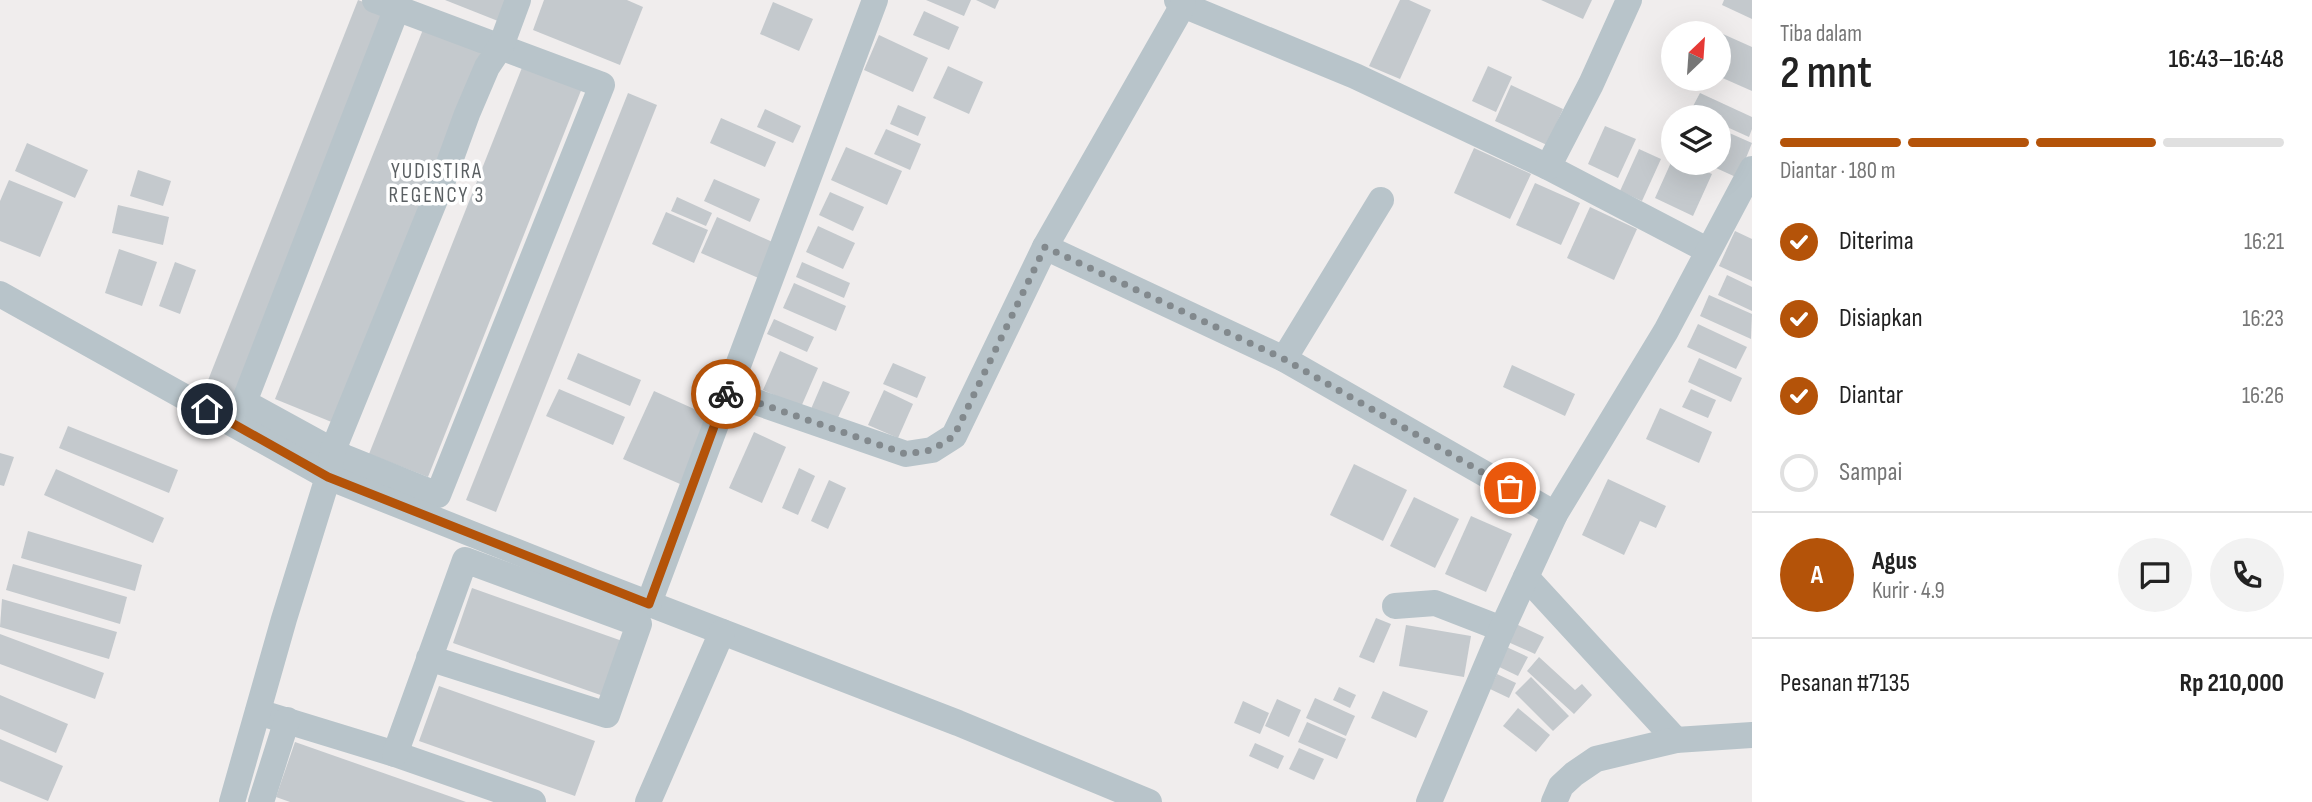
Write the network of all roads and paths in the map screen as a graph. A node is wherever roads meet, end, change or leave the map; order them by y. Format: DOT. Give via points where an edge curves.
graph roads {
  1 [pos="518,0"];
  2 [pos="875,0"];
  3 [pos="1629,0"];
  4 [pos="1180,2"];
  5 [pos="386,4"];
  6 [pos="501,46"];
  7 [pos="1548,167"];
  8 [pos="1752,169"];
  9 [pos="1381,200"];
  10 [pos="1045,247"];
  11 [pos="1707,250"];
  12 [pos="0,294"];
  13 [pos="1284,359"];
  14 [pos="727,392"];
  15 [pos="335,461"];
  16 [pos="1555,514"];
  17 [pos="1526,578"];
  18 [pos="649,604"];
  19 [pos="1395,606"];
  20 [pos="1502,629"];
  21 [pos="722,632"];
  22 [pos="429,658"];
  23 [pos="258,712"];
  24 [pos="287,720"];
  25 [pos="1752,735"];
  26 [pos="1676,740"];
  27 [pos="395,754"];
  28 [pos="1117,796"];
  29 [pos="232,802"];
  30 [pos="261,802"];
  31 [pos="533,802"];
  32 [pos="648,802"];
  33 [pos="1149,802"];
  34 [pos="1429,802"];
  35 [pos="1554,802"];
  1 -- 6 [label="street"];
  2 -- 14 [label="street"];
  3 -- 7 [label="street"];
  4 -- 7 [label="street" via="1355,76"];
  4 -- 10 [label="street"];
  5 -- 6 [label="street"];
  5 -- 15 [label="street" via="244,402"];
  6 -- 15 [label="street" via="487,67 474,116"];
  6 -- 15 [label="street" via="602,85 438,495"];
  7 -- 11 [label="street"];
  8 -- 11 [label="street"];
  9 -- 13 [label="street"];
  10 -- 13 [label="street"];
  10 -- 14 [label="street" via="954,436 932,450 906,454"];
  11 -- 16 [label="street" via="1666,331"];
  12 -- 15 [label="street"];
  13 -- 16 [label="street"];
  14 -- 18 [label="street"];
  15 -- 18 [label="street"];
  15 -- 23 [label="street"];
  16 -- 17 [label="street"];
  17 -- 20 [label="street"];
  17 -- 26 [label="street"];
  18 -- 21 [label="street"];
  19 -- 20 [label="street" via="1435,603"];
  20 -- 34 [label="street"];
  21 -- 28 [label="street" via="958,723"];
  21 -- 32 [label="street"];
  22 -- 22 [label="street" via="465,560 639,624 607,715"];
  22 -- 27 [label="street"];
  23 -- 24 [label="street"];
  23 -- 29 [label="street"];
  24 -- 27 [label="street"];
  24 -- 30 [label="street"];
  25 -- 26 [label="street"];
  26 -- 35 [label="street" via="1595,759 1562,786"];
  27 -- 31 [label="street"];
  28 -- 33 [label="street"];
}
